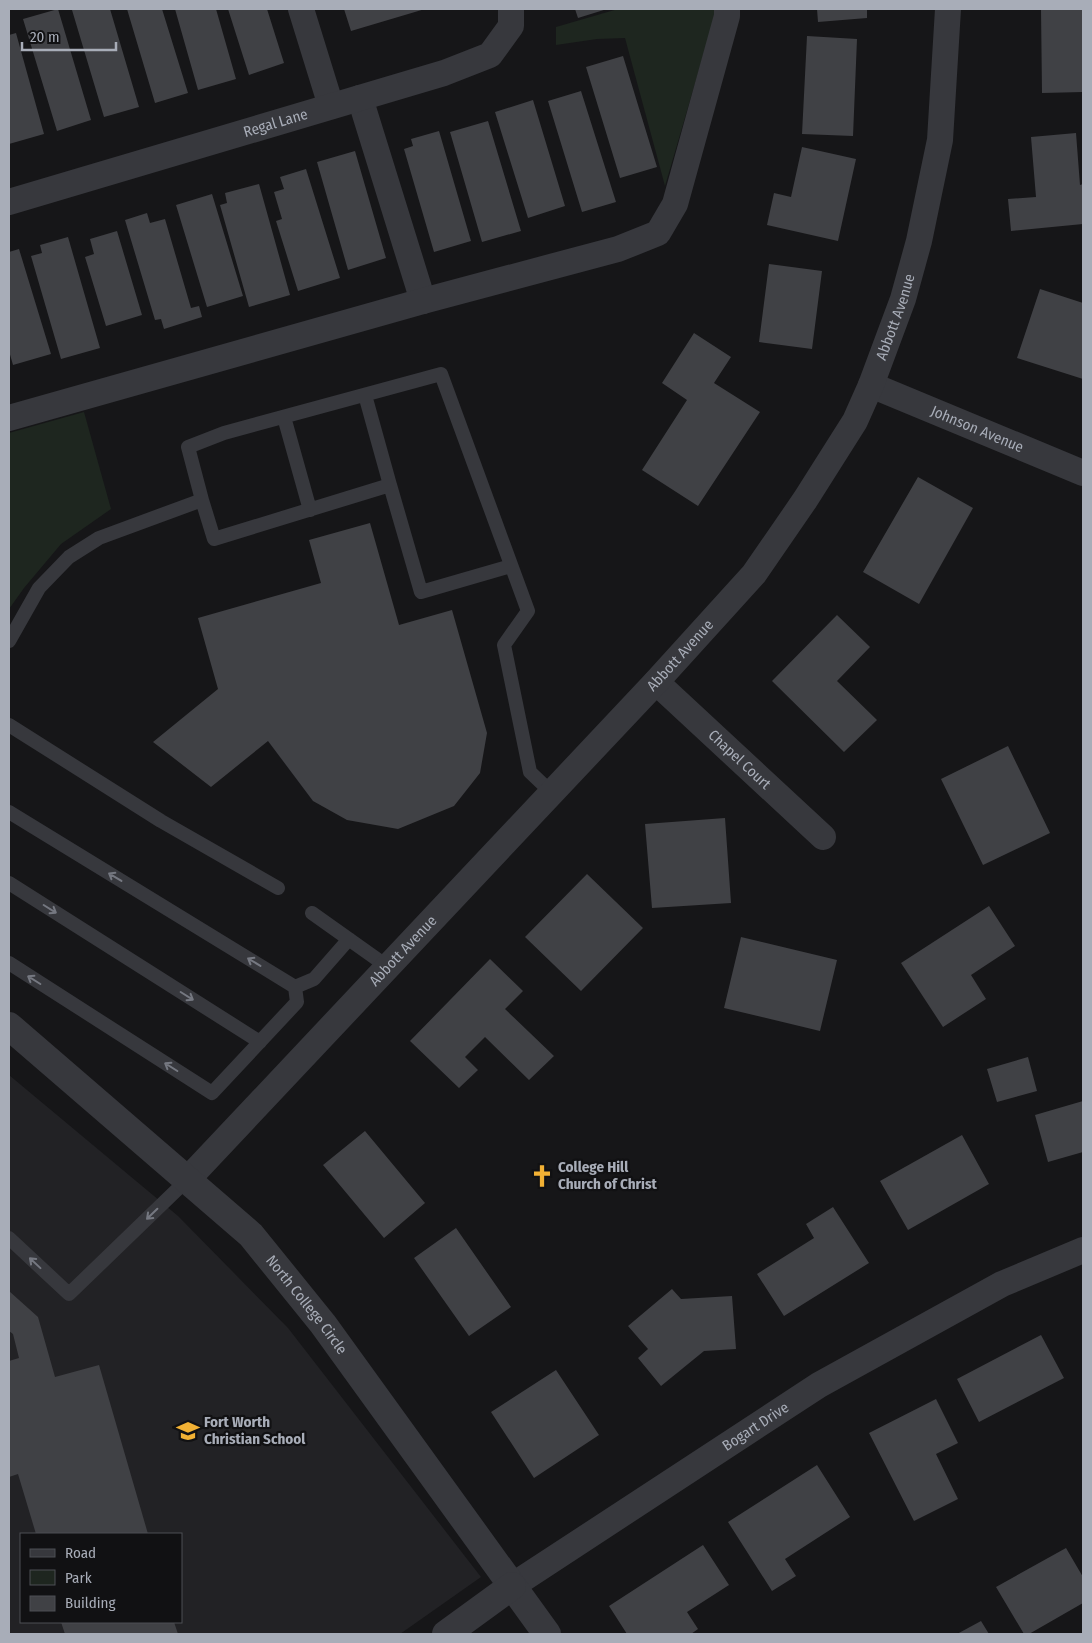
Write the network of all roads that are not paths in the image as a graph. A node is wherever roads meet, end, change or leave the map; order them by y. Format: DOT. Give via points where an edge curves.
graph roads {
  1 [pos="301,9"];
  2 [pos="511,9"];
  3 [pos="727,9"];
  4 [pos="948,9"];
  5 [pos="360,98"];
  6 [pos="331,106"];
  7 [pos="9,202"];
  8 [pos="423,301"];
  9 [pos="871,385"];
  10 [pos="365,395"];
  11 [pos="284,417"];
  12 [pos="9,418"];
  13 [pos="1083,473"];
  14 [pos="390,485"];
  15 [pos="202,500"];
  16 [pos="310,510"];
  17 [pos="511,566"];
  18 [pos="9,641"];
  19 [pos="656,682"];
  20 [pos="9,725"];
  21 [pos="552,793"];
  22 [pos="9,812"];
  23 [pos="823,837"];
  24 [pos="9,883"];
  25 [pos="278,888"];
  26 [pos="312,913"];
  27 [pos="349,939"];
  28 [pos="9,964"];
  29 [pos="388,967"];
  30 [pos="295,987"];
  31 [pos="9,1026"];
  32 [pos="260,1042"];
  33 [pos="187,1180"];
  34 [pos="9,1238"];
  35 [pos="1083,1250"];
  36 [pos="512,1586"];
  37 [pos="446,1634"];
  38 [pos="547,1634"];
  1 -- 6 [label="street"];
  2 -- 5 [label="street, Regal Lane" via="511,26 490,54 444,73"];
  3 -- 8 [label="street" via="676,204 658,233 618,249"];
  4 -- 9 [label="street, Abbott Avenue" via="940,140 903,299"];
  5 -- 6 [label="street, Regal Lane"];
  5 -- 8 [label="street"];
  6 -- 7 [label="street, Regal Lane"];
  8 -- 12 [label="street"];
  9 -- 13 [label="street, Johnson Avenue"];
  9 -- 19 [label="street, Abbott Avenue" via="850,429 754,574"];
  10 -- 11 [label="lane"];
  10 -- 14 [label="lane"];
  10 -- 17 [label="lane" via="441,374"];
  11 -- 15 [label="lane" via="224,433 188,447"];
  11 -- 16 [label="lane"];
  14 -- 16 [label="lane"];
  14 -- 17 [label="lane" via="421,592"];
  15 -- 16 [label="lane" via="214,539"];
  15 -- 18 [label="lane" via="99,538 69,557 40,588"];
  17 -- 21 [label="lane" via="528,611 504,646 530,772"];
  19 -- 21 [label="street, Abbott Avenue"];
  19 -- 23 [label="street, Chapel Court"];
  20 -- 25 [label="lane"];
  21 -- 29 [label="street, Abbott Avenue"];
  30 -- 22 [label="lane, one-way"];
  24 -- 32 [label="lane, one-way"];
  26 -- 27 [label="lane"];
  27 -- 29 [label="lane"];
  27 -- 30 [label="lane" via="314,979"];
  32 -- 28 [label="lane, one-way" via="212,1093"];
  29 -- 33 [label="street, Abbott Avenue"];
  30 -- 32 [label="lane" via="297,1002"];
  31 -- 33 [label="street, North College Circle"];
  33 -- 34 [label="lane, one-way" via="69,1294"];
  33 -- 36 [label="street, North College Circle" via="251,1235 322,1324"];
  35 -- 36 [label="street, Bogart Drive" via="1002,1284 819,1385"];
  36 -- 37 [label="street, Bogart Drive"];
  36 -- 38 [label="street, North College Circle"];
}
